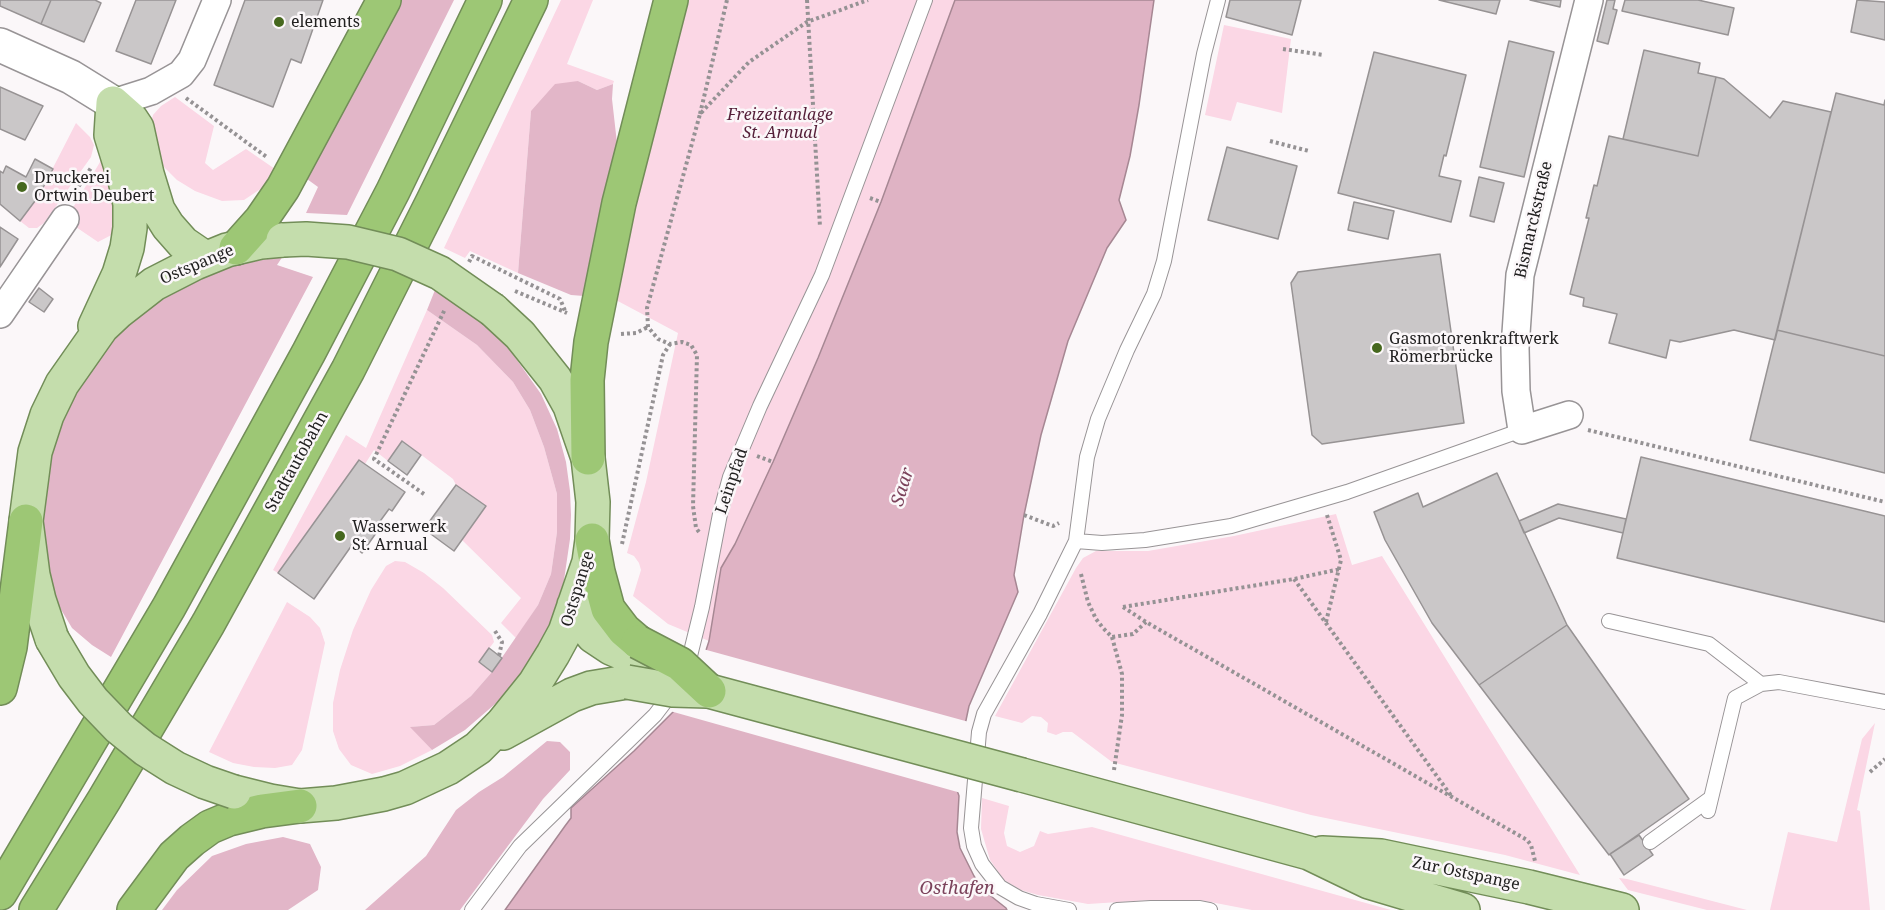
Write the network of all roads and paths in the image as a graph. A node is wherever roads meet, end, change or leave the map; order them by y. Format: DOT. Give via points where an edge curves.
graph roads {
  1 [pos="218,0"];
  2 [pos="384,0"];
  3 [pos="485,0"];
  4 [pos="531,0"];
  5 [pos="671,0"];
  6 [pos="727,0"];
  7 [pos="807,0"];
  8 [pos="868,0"];
  9 [pos="925,0"];
  10 [pos="1218,0"];
  11 [pos="1589,0"];
  12 [pos="807,22"];
  13 [pos="0,45"];
  14 [pos="1283,49"];
  15 [pos="1324,55"];
  16 [pos="178,93"];
  17 [pos="112,103"];
  18 [pos="700,114"];
  19 [pos="1270,141"];
  20 [pos="1309,151"];
  21 [pos="268,158"];
  22 [pos="96,160"];
  23 [pos="65,219"];
  24 [pos="820,229"];
  25 [pos="236,248"];
  26 [pos="205,258"];
  27 [pos="504,301"];
  28 [pos="558,310"];
  29 [pos="0,314"];
  30 [pos="440,318"];
  31 [pos="648,327"];
  32 [pos="617,333"];
  33 [pos="670,344"];
  34 [pos="83,352"];
  35 [pos="1569,415"];
  36 [pos="1522,430"];
  37 [pos="757,456"];
  38 [pos="588,458"];
  39 [pos="773,462"];
  40 [pos="424,494"];
  41 [pos="1322,500"];
  42 [pos="1885,502"];
  43 [pos="1024,515"];
  44 [pos="26,521"];
  45 [pos="1048,524"];
  46 [pos="1076,541"];
  47 [pos="606,546"];
  48 [pos="713,552"];
  49 [pos="1340,569"];
  50 [pos="1294,579"];
  51 [pos="574,605"];
  52 [pos="1609,621"];
  53 [pos="1146,622"];
  54 [pos="1326,622"];
  55 [pos="495,631"];
  56 [pos="1112,637"];
  57 [pos="499,656"];
  58 [pos="633,661"];
  59 [pos="1761,684"];
  60 [pos="0,688"];
  61 [pos="709,691"];
  62 [pos="1885,702"];
  63 [pos="478,748"];
  64 [pos="1885,759"];
  65 [pos="1114,770"];
  66 [pos="1870,772"];
  67 [pos="1454,799"];
  68 [pos="300,806"];
  69 [pos="1650,842"];
  70 [pos="1309,853"];
  71 [pos="1537,871"];
  72 [pos="0,893"];
  73 [pos="36,910"];
  74 [pos="135,910"];
  75 [pos="472,910"];
  76 [pos="1069,910"];
  77 [pos="1118,910"];
  78 [pos="1210,910"];
  79 [pos="1463,910"];
  80 [pos="1622,910"];
  1 -- 17 [label="street" via="192,60 181,74 151,91"];
  2 -- 25 [label="highway" via="284,188"];
  3 -- 72 [label="highway" via="393,191 309,352 169,607"];
  4 -- 73 [label="highway, Stadtautobahn" via="348,370 208,624"];
  5 -- 38 [label="highway" via="619,203 591,342 587,380"];
  6 -- 18 [label="path"];
  7 -- 12 [label="path"];
  8 -- 12 [label="path"];
  9 -- 48 [label="lane, Leinpfad" via="822,275 730,477"];
  10 -- 46 [label="lane" via="1164,261 1154,294 1098,419 1087,457"];
  11 -- 36 [label="street, Bismarckstraße" via="1520,275 1515,348"];
  12 -- 18 [label="path" via="749,62"];
  12 -- 24 [label="path"];
  13 -- 17 [label="main road" via="71,77"];
  14 -- 15 [label="path"];
  16 -- 21 [label="path"];
  17 -- 26 [label="main road" via="137,128 158,210 183,243"];
  17 -- 34 [label="main road" via="111,135 130,204 130,228 119,274"];
  18 -- 31 [label="path" via="647,308"];
  19 -- 20 [label="path"];
  22 -- 23 [label="path" via="64,208"];
  23 -- 29 [label="street"];
  25 -- 26 [label="main road, Ostspange"];
  25 -- 27 [label="main road, Ostspange, bridge" via="283,240 348,242 398,254"];
  26 -- 34 [label="main road, Ostspange" via="136,297 102,327"];
  27 -- 28 [label="path"];
  27 -- 38 [label="main road, Ostspange" via="520,335 555,379 570,406"];
  30 -- 40 [label="path" via="374,459"];
  31 -- 32 [label="path" via="636,333"];
  31 -- 33 [label="path" via="658,339"];
  33 -- 47 [label="path" via="663,355"];
  33 -- 48 [label="path" via="691,345 697,355 693,506 696,528"];
  34 -- 44 [label="main road, Ostspange" via="47,415 35,452"];
  35 -- 36 [label="street"];
  35 -- 42 [label="path" via="1587,429"];
  36 -- 41 [label="lane"];
  37 -- 39 [label="path"];
  38 -- 47 [label="main road, Ostspange" via="593,502"];
  41 -- 46 [label="lane" via="1231,526 1145,540"];
  41 -- 49 [label="path" via="1341,560"];
  43 -- 45 [label="path"];
  44 -- 60 [label="highway" via="10,647"];
  44 -- 68 [label="main road, Ostspange, bridge" via="33,575 52,639 93,701 119,728 175,768 234,792"];
  46 -- 56 [label="path" via="1088,602 1102,628"];
  46 -- 76 [label="lane" via="984,714 970,828 982,864 1000,887 1036,904"];
  47 -- 51 [label="main road, Ostspange" via="589,562"];
  47 -- 58 [label="highway" via="598,572 608,609 624,630"];
  48 -- 75 [label="lane, Leinpfad" via="689,665 671,696 520,846"];
  49 -- 50 [label="path"];
  49 -- 54 [label="path"];
  50 -- 53 [label="path" via="1123,607"];
  50 -- 54 [label="path"];
  51 -- 58 [label="main road" via="593,636"];
  51 -- 63 [label="main road, Ostspange" via="565,632 535,683"];
  52 -- 59 [label="lane" via="1709,644"];
  53 -- 56 [label="path" via="1133,634"];
  53 -- 67 [label="path"];
  54 -- 67 [label="path"];
  55 -- 57 [label="path" via="502,642"];
  56 -- 65 [label="path" via="1122,674 1122,715"];
  58 -- 61 [label="highway, bridge" via="680,664"];
  58 -- 63 [label="main road"];
  59 -- 62 [label="lane" via="1779,682"];
  59 -- 69 [label="lane" via="1735,698 1709,805"];
  61 -- 70 [label="main road, Zur Ostspange, bridge"];
  63 -- 68 [label="main road, Ostspange" via="448,768 405,788 336,803"];
  64 -- 66 [label="path"];
  67 -- 71 [label="path" via="1527,840"];
  68 -- 74 [label="highway" via="262,811 210,827 174,856"];
  70 -- 79 [label="main road, Zur Ostspange" via="1369,882"];
  70 -- 80 [label="main road, Zur Ostspange" via="1381,856"];
  77 -- 78 [label="lane"];
}
